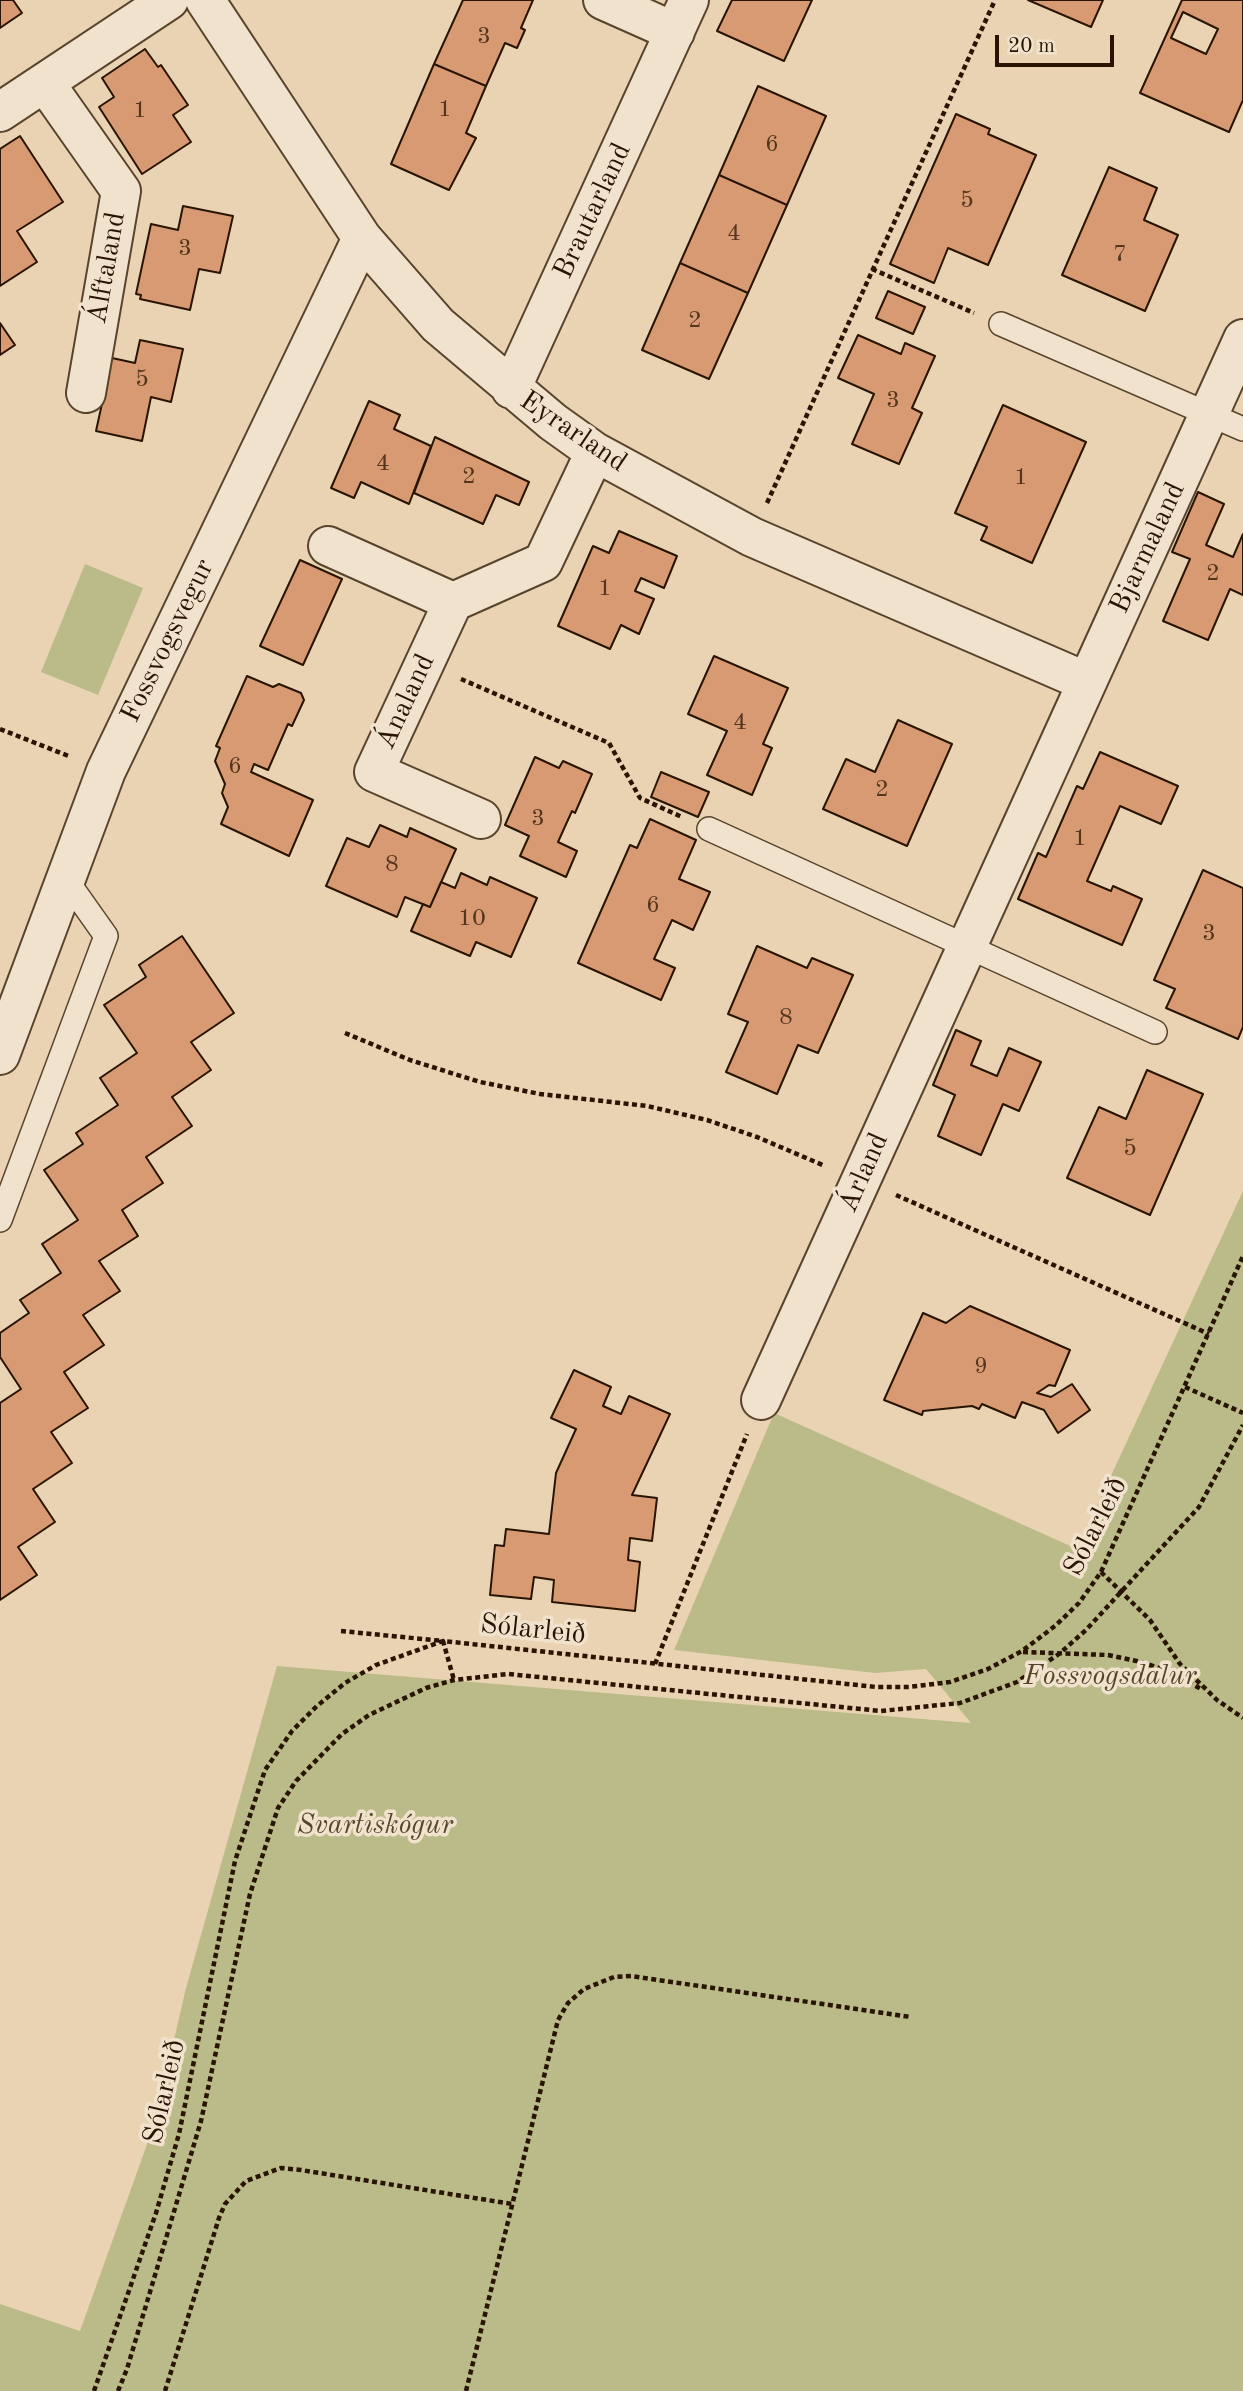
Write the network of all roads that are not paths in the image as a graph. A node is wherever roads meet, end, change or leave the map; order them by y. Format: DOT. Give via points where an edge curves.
graph roads {
  1 [pos="169,0"];
  2 [pos="205,0"];
  3 [pos="603,0"];
  4 [pos="682,16"];
  5 [pos="45,83"];
  6 [pos="0,112"];
  7 [pos="362,238"];
  8 [pos="1001,324"];
  9 [pos="1243,339"];
  10 [pos="511,390"];
  11 [pos="86,393"];
  12 [pos="1226,422"];
  13 [pos="594,452"];
  14 [pos="328,547"];
  15 [pos="453,603"];
  16 [pos="1087,682"];
  17 [pos="481,819"];
  18 [pos="709,829"];
  19 [pos="65,878"];
  20 [pos="967,946"];
  21 [pos="1156,1032"];
  22 [pos="0,1053"];
  23 [pos="0,1220"];
  24 [pos="761,1399"];
  1 -- 5 [label="street"];
  2 -- 7 [label="street, Eyrarland"];
  3 -- 4 [label="street, Brautarland"];
  4 -- 10 [label="street, Brautarland"];
  5 -- 6 [label="street"];
  5 -- 11 [label="street, Álftaland" via="121,191"];
  7 -- 10 [label="street, Eyrarland" via="438,325"];
  7 -- 19 [label="street, Fossvogsvegur" via="106,771"];
  8 -- 12 [label="lane"];
  9 -- 12 [label="street, Bjarmaland"];
  10 -- 13 [label="street, Eyrarland"];
  12 -- 16 [label="street, Bjarmaland"];
  13 -- 15 [label="street" via="543,562"];
  13 -- 16 [label="street, Eyrarland" via="752,537"];
  14 -- 15 [label="street"];
  15 -- 17 [label="street, Ánaland" via="374,772"];
  16 -- 20 [label="street, Árland"];
  18 -- 20 [label="lane"];
  19 -- 22 [label="street, Fossvogsvegur"];
  19 -- 23 [label="lane" via="106,936"];
  20 -- 21 [label="lane"];
  20 -- 24 [label="street, Árland"];
}
